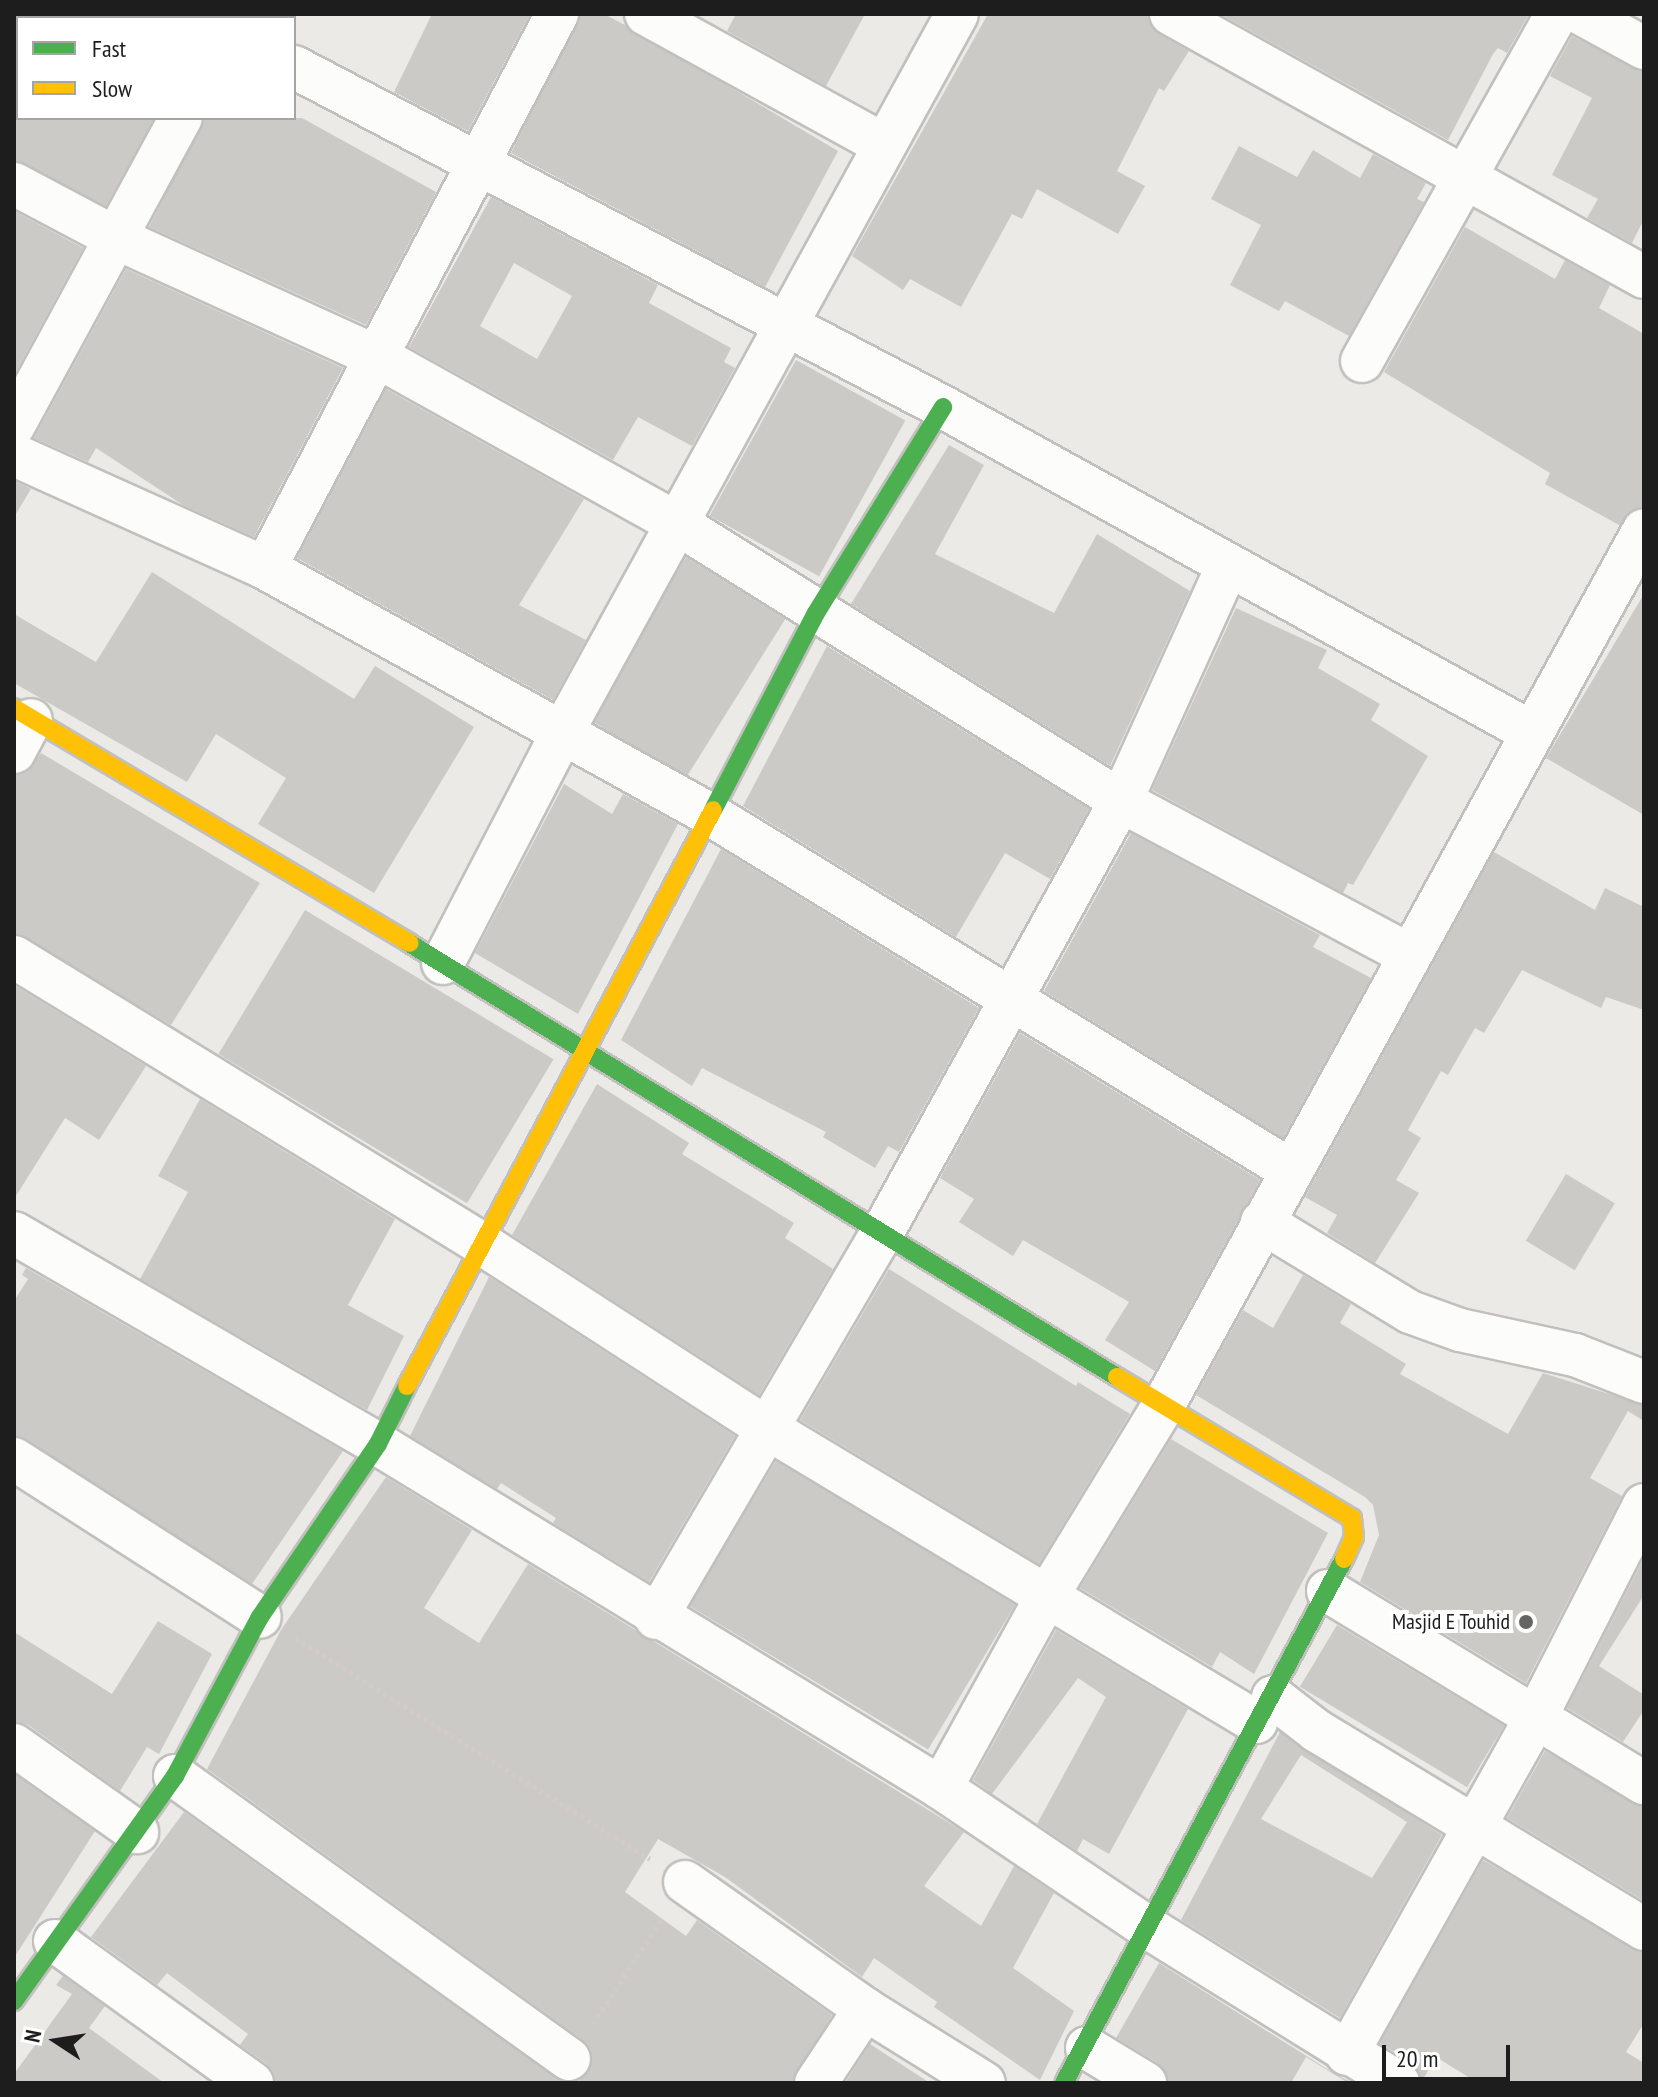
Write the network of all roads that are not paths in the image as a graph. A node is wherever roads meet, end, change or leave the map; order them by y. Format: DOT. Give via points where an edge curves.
graph roads {
  1 [pos="557,14"];
  2 [pos="646,14"];
  3 [pos="957,14"];
  4 [pos="1171,14"];
  5 [pos="1557,14"];
  6 [pos="1582,14"];
  7 [pos="1644,48"];
  8 [pos="296,68"];
  9 [pos="180,120"];
  10 [pos="884,145"];
  11 [pos="479,165"];
  12 [pos="1466,178"];
  13 [pos="14,184"];
  14 [pos="114,237"];
  15 [pos="1644,277"];
  16 [pos="788,326"];
  17 [pos="380,358"];
  18 [pos="1362,361"];
  19 [pos="943,407"];
  20 [pos="14,425"];
  21 [pos="14,455"];
  22 [pos="678,524"];
  23 [pos="1644,530"];
  24 [pos="1228,565"];
  25 [pos="265,568"];
  26 [pos="816,613"];
  27 [pos="20,726"];
  28 [pos="1529,731"];
  29 [pos="562,733"];
  30 [pos="1121,801"];
  31 [pos="711,815"];
  32 [pos="1407,954"];
  33 [pos="14,957"];
  34 [pos="443,963"];
  35 [pos="1011,999"];
  36 [pos="588,1049"];
  37 [pos="1290,1170"];
  38 [pos="1262,1222"];
  39 [pos="14,1233"];
  40 [pos="881,1235"];
  41 [pos="479,1242"];
  42 [pos="1644,1382"];
  43 [pos="1163,1406"];
  44 [pos="765,1427"];
  45 [pos="378,1444"];
  46 [pos="14,1459"];
  47 [pos="1644,1505"];
  48 [pos="1328,1591"];
  49 [pos="1046,1598"];
  50 [pos="260,1617"];
  51 [pos="656,1618"];
  52 [pos="1264,1709"];
  53 [pos="1536,1717"];
  54 [pos="14,1745"];
  55 [pos="175,1776"];
  56 [pos="1644,1783"];
  57 [pos="941,1788"];
  58 [pos="1471,1825"];
  59 [pos="137,1832"];
  60 [pos="685,1882"];
  61 [pos="1147,1927"];
  62 [pos="1644,1929"];
  63 [pos="55,1941"];
  64 [pos="16,1994"];
  65 [pos="865,2009"];
  66 [pos="1087,2048"];
  67 [pos="1347,2054"];
  68 [pos="569,2059"];
  69 [pos="252,2083"];
  70 [pos="816,2083"];
  71 [pos="984,2083"];
  72 [pos="1064,2083"];
  73 [pos="1145,2083"];
  74 [pos="1399,2083"];
  1 -- 11 [label="street"];
  2 -- 10 [label="street"];
  3 -- 10 [label="street"];
  4 -- 12 [label="street"];
  5 -- 12 [label="street"];
  6 -- 7 [label="street"];
  8 -- 11 [label="street"];
  9 -- 14 [label="street"];
  10 -- 16 [label="street"];
  11 -- 16 [label="street"];
  11 -- 17 [label="street"];
  12 -- 15 [label="street"];
  12 -- 18 [label="street"];
  13 -- 14 [label="street"];
  14 -- 17 [label="street"];
  14 -- 20 [label="street"];
  16 -- 19 [label="street"];
  16 -- 22 [label="street"];
  17 -- 22 [label="street"];
  17 -- 25 [label="street"];
  19 -- 24 [label="street"];
  19 -- 26 [label="street"];
  21 -- 25 [label="street"];
  22 -- 26 [label="street"];
  22 -- 29 [label="street"];
  23 -- 28 [label="street"];
  24 -- 28 [label="street"];
  24 -- 30 [label="street"];
  25 -- 29 [label="street"];
  26 -- 30 [label="street"];
  26 -- 31 [label="street"];
  27 -- 34 [label="street"];
  28 -- 32 [label="street"];
  29 -- 31 [label="street"];
  29 -- 34 [label="street"];
  30 -- 32 [label="street"];
  30 -- 35 [label="street"];
  31 -- 35 [label="street"];
  31 -- 36 [label="street"];
  32 -- 37 [label="street"];
  33 -- 41 [label="street"];
  34 -- 36 [label="street"];
  35 -- 37 [label="street"];
  35 -- 40 [label="street"];
  36 -- 40 [label="street"];
  36 -- 41 [label="street"];
  37 -- 38 [label="street"];
  38 -- 42 [label="street" via="1410,1312 1460,1330 1575,1355"];
  38 -- 43 [label="street"];
  39 -- 45 [label="street"];
  40 -- 43 [label="street"];
  40 -- 44 [label="street"];
  41 -- 44 [label="street"];
  41 -- 45 [label="street"];
  43 -- 48 [label="street" via="1352,1518 1354,1537"];
  43 -- 49 [label="street"];
  44 -- 49 [label="street"];
  44 -- 51 [label="street"];
  45 -- 50 [label="street"];
  45 -- 51 [label="street"];
  46 -- 50 [label="street"];
  47 -- 53 [label="street"];
  48 -- 52 [label="street"];
  48 -- 53 [label="street"];
  49 -- 52 [label="street"];
  49 -- 57 [label="street"];
  50 -- 55 [label="street"];
  51 -- 57 [label="street"];
  52 -- 58 [label="street" via="1317,1731"];
  52 -- 61 [label="street"];
  53 -- 56 [label="street"];
  53 -- 58 [label="street"];
  54 -- 59 [label="street"];
  55 -- 59 [label="street"];
  55 -- 68 [label="street"];
  57 -- 61 [label="street"];
  58 -- 62 [label="street"];
  58 -- 67 [label="street"];
  59 -- 63 [label="street"];
  60 -- 65 [label="street"];
  61 -- 66 [label="street"];
  61 -- 67 [label="street"];
  63 -- 64 [label="street"];
  63 -- 69 [label="street"];
  65 -- 70 [label="street"];
  65 -- 71 [label="street"];
  66 -- 72 [label="street"];
  66 -- 73 [label="street"];
  67 -- 74 [label="street"];
}
